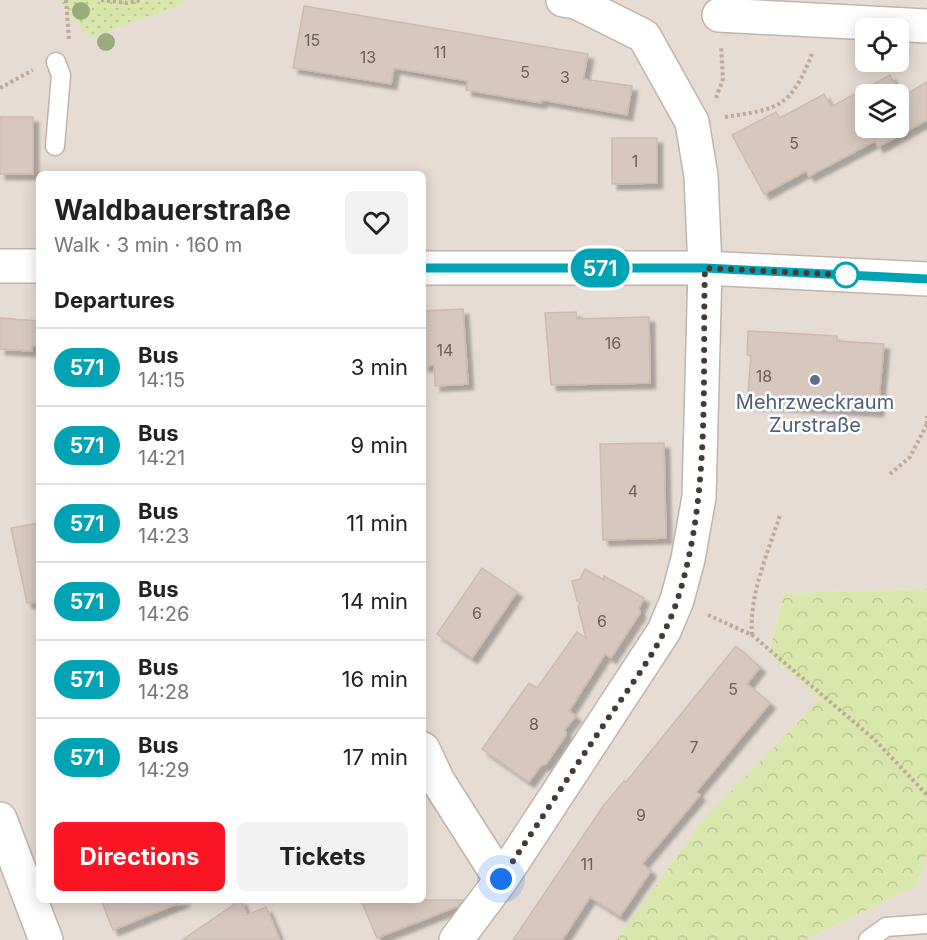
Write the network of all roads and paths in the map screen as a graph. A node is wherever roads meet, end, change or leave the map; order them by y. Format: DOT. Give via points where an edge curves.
graph roads {
  1 [pos="66,0"];
  2 [pos="101,0"];
  3 [pos="142,0"];
  4 [pos="563,0"];
  5 [pos="778,9"];
  6 [pos="719,15"];
  7 [pos="927,26"];
  8 [pos="815,43"];
  9 [pos="63,56"];
  10 [pos="723,79"];
  11 [pos="692,122"];
  12 [pos="55,146"];
  13 [pos="0,266"];
  14 [pos="36,266"];
  15 [pos="426,268"];
  16 [pos="705,268"];
  17 [pos="927,279"];
  18 [pos="927,416"];
  19 [pos="927,424"];
  20 [pos="890,474"];
  21 [pos="780,515"];
  22 [pos="677,600"];
  23 [pos="752,635"];
  24 [pos="426,755"];
  25 [pos="927,795"];
  26 [pos="0,819"];
  27 [pos="501,879"];
  28 [pos="927,924"];
  29 [pos="46,940"];
  30 [pos="456,940"];
  31 [pos="868,940"];
  1 -- 9 [label="path"];
  2 -- 3 [label="path"];
  4 -- 11 [label="street" via="576,2 644,36"];
  5 -- 6 [label="street"];
  5 -- 7 [label="street"];
  8 -- 11 [label="path" via="792,95 768,110"];
  9 -- 12 [label="lane"];
  10 -- 11 [label="path" via="714,104"];
  11 -- 16 [label="street" via="701,177"];
  13 -- 14 [label="street"];
  15 -- 16 [label="street"];
  16 -- 17 [label="street"];
  16 -- 22 [label="street" via="699,497"];
  18 -- 19 [label="path"];
  19 -- 20 [label="path" via="910,457"];
  21 -- 23 [label="path" via="757,589 751,616"];
  22 -- 23 [label="path"];
  22 -- 27 [label="street" via="642,669"];
  23 -- 25 [label="path" via="875,740"];
  24 -- 27 [label="street" via="438,781"];
  26 -- 29 [label="street"];
  27 -- 30 [label="street"];
  28 -- 31 [label="lane" via="886,927"];
}
